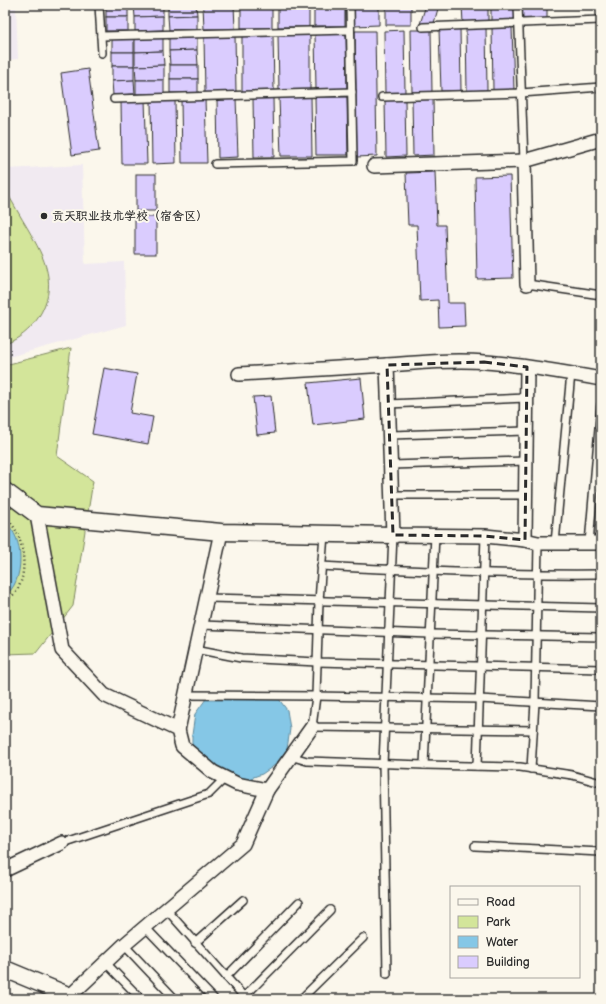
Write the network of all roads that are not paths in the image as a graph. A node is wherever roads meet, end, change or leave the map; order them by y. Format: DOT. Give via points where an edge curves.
graph roads {
  1 [pos="99,5"];
  2 [pos="350,5"];
  3 [pos="518,5"];
  4 [pos="601,20"];
  5 [pos="518,23"];
  6 [pos="423,27"];
  7 [pos="350,30"];
  8 [pos="102,36"];
  9 [pos="102,52"];
  10 [pos="601,87"];
  11 [pos="352,92"];
  12 [pos="521,93"];
  13 [pos="382,97"];
  14 [pos="114,99"];
  15 [pos="601,139"];
  16 [pos="524,161"];
  17 [pos="215,164"];
  18 [pos="374,166"];
  19 [pos="527,284"];
  20 [pos="601,295"];
  21 [pos="387,365"];
  22 [pos="526,367"];
  23 [pos="571,373"];
  24 [pos="239,374"];
  25 [pos="601,379"];
  26 [pos="526,398"];
  27 [pos="388,404"];
  28 [pos="601,405"];
  29 [pos="526,431"];
  30 [pos="390,435"];
  31 [pos="526,461"];
  32 [pos="391,465"];
  33 [pos="5,491"];
  34 [pos="392,495"];
  35 [pos="526,495"];
  36 [pos="37,515"];
  37 [pos="221,532"];
  38 [pos="324,534"];
  39 [pos="393,535"];
  40 [pos="435,536"];
  41 [pos="486,536"];
  42 [pos="532,542"];
  43 [pos="555,543"];
  44 [pos="595,543"];
  45 [pos="322,566"];
  46 [pos="392,570"];
  47 [pos="433,572"];
  48 [pos="484,573"];
  49 [pos="538,574"];
  50 [pos="601,574"];
  51 [pos="207,598"];
  52 [pos="319,601"];
  53 [pos="390,602"];
  54 [pos="431,604"];
  55 [pos="482,605"];
  56 [pos="536,607"];
  57 [pos="601,608"];
  58 [pos="201,625"];
  59 [pos="319,629"];
  60 [pos="389,632"];
  61 [pos="430,634"];
  62 [pos="482,635"];
  63 [pos="536,636"];
  64 [pos="601,637"];
  65 [pos="195,649"];
  66 [pos="317,662"];
  67 [pos="388,663"];
  68 [pos="429,664"];
  69 [pos="480,666"];
  70 [pos="535,668"];
  71 [pos="601,669"];
  72 [pos="185,695"];
  73 [pos="316,696"];
  74 [pos="386,698"];
  75 [pos="427,698"];
  76 [pos="479,700"];
  77 [pos="535,702"];
  78 [pos="601,706"];
  79 [pos="312,727"];
  80 [pos="385,727"];
  81 [pos="426,728"];
  82 [pos="478,729"];
  83 [pos="178,730"];
  84 [pos="533,730"];
  85 [pos="290,756"];
  86 [pos="383,764"];
  87 [pos="424,765"];
  88 [pos="477,766"];
  89 [pos="531,769"];
  90 [pos="225,778"];
  91 [pos="601,783"];
  92 [pos="267,790"];
  93 [pos="62,843"];
  94 [pos="475,846"];
  95 [pos="601,852"];
  96 [pos="5,870"];
  97 [pos="243,900"];
  98 [pos="299,902"];
  99 [pos="166,909"];
  100 [pos="330,910"];
  101 [pos="145,927"];
  102 [pos="363,938"];
  103 [pos="195,943"];
  104 [pos="124,945"];
  105 [pos="105,962"];
  106 [pos="5,969"];
  107 [pos="387,974"];
  108 [pos="226,977"];
  109 [pos="72,998"];
  110 [pos="245,998"];
  111 [pos="141,999"];
  112 [pos="175,999"];
  113 [pos="214,999"];
  114 [pos="300,999"];
  1 -- 8 [label="lane"];
  2 -- 7 [label="lane"];
  3 -- 5 [label="lane"];
  4 -- 5 [label="lane"];
  5 -- 6 [label="lane"];
  5 -- 12 [label="lane"];
  7 -- 8 [label="lane"];
  7 -- 11 [label="lane"];
  8 -- 9 [label="lane"];
  10 -- 12 [label="lane"];
  11 -- 14 [label="lane"];
  11 -- 17 [label="lane" via="353,161"];
  12 -- 13 [label="lane"];
  12 -- 16 [label="lane"];
  15 -- 16 [label="street"];
  16 -- 18 [label="street"];
  16 -- 19 [label="street"];
  19 -- 20 [label="lane"];
  21 -- 22 [label="street" via="484,362"];
  21 -- 24 [label="street"];
  21 -- 27 [label="street"];
  22 -- 23 [label="street"];
  22 -- 26 [label="street"];
  23 -- 25 [label="street"];
  23 -- 43 [label="lane"];
  26 -- 27 [label="lane"];
  26 -- 29 [label="street"];
  27 -- 30 [label="street"];
  28 -- 44 [label="lane"];
  29 -- 30 [label="lane"];
  29 -- 31 [label="street"];
  30 -- 32 [label="street"];
  31 -- 32 [label="lane"];
  31 -- 35 [label="street"];
  32 -- 34 [label="street"];
  33 -- 36 [label="street"];
  34 -- 35 [label="lane"];
  34 -- 39 [label="street"];
  35 -- 42 [label="street"];
  36 -- 37 [label="street"];
  36 -- 83 [label="street" via="62,650 104,695"];
  37 -- 38 [label="street"];
  37 -- 51 [label="street"];
  38 -- 39 [label="street"];
  38 -- 45 [label="lane"];
  39 -- 40 [label="street"];
  39 -- 46 [label="lane"];
  40 -- 41 [label="street"];
  40 -- 47 [label="lane"];
  41 -- 42 [label="street"];
  41 -- 48 [label="lane"];
  42 -- 43 [label="street"];
  42 -- 49 [label="lane"];
  43 -- 44 [label="street"];
  45 -- 46 [label="lane"];
  45 -- 52 [label="lane"];
  46 -- 47 [label="lane"];
  46 -- 53 [label="lane"];
  47 -- 48 [label="lane"];
  47 -- 54 [label="lane"];
  48 -- 49 [label="lane"];
  48 -- 55 [label="lane"];
  49 -- 50 [label="lane"];
  49 -- 56 [label="lane"];
  51 -- 52 [label="lane"];
  51 -- 58 [label="street"];
  52 -- 53 [label="lane"];
  52 -- 59 [label="lane"];
  53 -- 54 [label="lane"];
  53 -- 60 [label="lane"];
  54 -- 55 [label="lane"];
  54 -- 61 [label="lane"];
  55 -- 56 [label="lane"];
  55 -- 62 [label="lane"];
  56 -- 57 [label="lane"];
  56 -- 63 [label="lane"];
  58 -- 59 [label="lane"];
  58 -- 65 [label="street"];
  59 -- 60 [label="lane"];
  59 -- 66 [label="lane"];
  60 -- 61 [label="lane"];
  60 -- 67 [label="lane"];
  61 -- 62 [label="lane"];
  61 -- 68 [label="lane"];
  62 -- 63 [label="lane"];
  62 -- 69 [label="lane"];
  63 -- 64 [label="lane"];
  63 -- 70 [label="lane"];
  65 -- 66 [label="lane" via="241,658"];
  65 -- 72 [label="street"];
  66 -- 67 [label="lane"];
  66 -- 73 [label="lane"];
  67 -- 68 [label="lane"];
  67 -- 74 [label="lane"];
  68 -- 69 [label="lane"];
  68 -- 75 [label="lane"];
  69 -- 70 [label="lane"];
  69 -- 76 [label="lane"];
  70 -- 71 [label="lane"];
  70 -- 77 [label="lane"];
  72 -- 73 [label="lane"];
  72 -- 83 [label="street"];
  73 -- 74 [label="lane"];
  73 -- 79 [label="lane"];
  74 -- 75 [label="lane"];
  74 -- 80 [label="lane"];
  75 -- 76 [label="lane"];
  75 -- 81 [label="lane"];
  76 -- 77 [label="lane"];
  76 -- 82 [label="lane"];
  77 -- 78 [label="lane"];
  77 -- 84 [label="lane"];
  79 -- 80 [label="lane"];
  79 -- 85 [label="street"];
  80 -- 81 [label="lane"];
  80 -- 86 [label="lane"];
  81 -- 82 [label="lane"];
  81 -- 87 [label="lane"];
  82 -- 84 [label="lane"];
  82 -- 88 [label="lane"];
  83 -- 90 [label="street" via="182,746 212,772"];
  84 -- 89 [label="lane"];
  85 -- 86 [label="lane" via="307,761"];
  85 -- 92 [label="street"];
  86 -- 87 [label="lane"];
  86 -- 107 [label="lane"];
  87 -- 88 [label="lane"];
  88 -- 89 [label="lane"];
  89 -- 91 [label="lane" via="572,775"];
  90 -- 92 [label="street" via="237,784"];
  90 -- 93 [label="lane" via="209,794"];
  92 -- 99 [label="street" via="242,844"];
  93 -- 96 [label="street"];
  94 -- 95 [label="lane"];
  97 -- 103 [label="lane"];
  98 -- 108 [label="lane"];
  99 -- 101 [label="street"];
  99 -- 103 [label="lane"];
  100 -- 110 [label="lane"];
  101 -- 104 [label="street"];
  101 -- 113 [label="lane"];
  102 -- 114 [label="lane"];
  103 -- 108 [label="lane"];
  104 -- 105 [label="street"];
  104 -- 112 [label="lane"];
  105 -- 109 [label="street"];
  105 -- 111 [label="lane"];
  106 -- 109 [label="street"];
  108 -- 110 [label="lane"];
}
